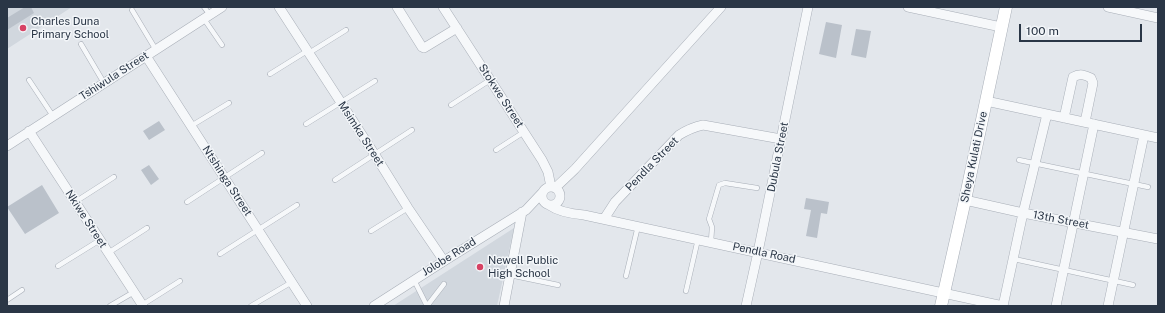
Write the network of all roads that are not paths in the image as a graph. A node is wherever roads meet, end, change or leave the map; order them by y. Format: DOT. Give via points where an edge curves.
graph roads {
  1 [pos="204,7"];
  2 [pos="222,7"];
  3 [pos="279,7"];
  4 [pos="397,7"];
  5 [pos="443,7"];
  6 [pos="721,7"];
  7 [pos="808,7"];
  8 [pos="1006,7"];
  9 [pos="1108,7"];
  10 [pos="914,8"];
  11 [pos="132,10"];
  12 [pos="207,17"];
  13 [pos="1158,18"];
  14 [pos="1001,27"];
  15 [pos="457,28"];
  16 [pos="346,30"];
  17 [pos="81,44"];
  18 [pos="222,45"];
  19 [pos="156,50"];
  20 [pos="308,52"];
  21 [pos="146,56"];
  22 [pos="270,74"];
  23 [pos="28,80"];
  24 [pos="490,80"];
  25 [pos="375,81"];
  26 [pos="104,83"];
  27 [pos="986,101"];
  28 [pos="341,102"];
  29 [pos="229,103"];
  30 [pos="451,105"];
  31 [pos="1047,114"];
  32 [pos="53,116"];
  33 [pos="1064,118"];
  34 [pos="1090,123"];
  35 [pos="306,124"];
  36 [pos="192,126"];
  37 [pos="412,130"];
  38 [pos="29,131"];
  39 [pos="524,132"];
  40 [pos="1144,135"];
  41 [pos="1158,138"];
  42 [pos="782,139"];
  43 [pos="7,146"];
  44 [pos="496,150"];
  45 [pos="262,153"];
  46 [pos="375,155"];
  47 [pos="1019,160"];
  48 [pos="1036,163"];
  49 [pos="1084,173"];
  50 [pos="114,177"];
  51 [pos="224,177"];
  52 [pos="335,180"];
  53 [pos="1134,184"];
  54 [pos="1148,186"];
  55 [pos="757,188"];
  56 [pos="556,192"];
  57 [pos="542,193"];
  58 [pos="965,200"];
  59 [pos="75,202"];
  60 [pos="188,202"];
  61 [pos="297,205"];
  62 [pos="549,205"];
  63 [pos="408,208"];
  64 [pos="524,211"];
  65 [pos="1023,213"];
  66 [pos="584,215"];
  67 [pos="604,219"];
  68 [pos="1074,223"];
  69 [pos="638,226"];
  70 [pos="147,228"];
  71 [pos="258,230"];
  72 [pos="371,231"];
  73 [pos="1123,232"];
  74 [pos="698,239"];
  75 [pos="1158,239"];
  76 [pos="100,240"];
  77 [pos="711,242"];
  78 [pos="758,252"];
  79 [pos="108,253"];
  80 [pos="220,254"];
  81 [pos="1014,259"];
  82 [pos="444,260"];
  83 [pos="58,266"];
  84 [pos="1064,270"];
  85 [pos="510,275"];
  86 [pos="626,276"];
  87 [pos="414,280"];
  88 [pos="180,281"];
  89 [pos="1113,281"];
  90 [pos="292,282"];
  91 [pos="444,284"];
  92 [pos="558,284"];
  93 [pos="1133,285"];
  94 [pos="22,290"];
  95 [pos="686,291"];
  96 [pos="134,292"];
  97 [pos="944,293"];
  98 [pos="7,300"];
  99 [pos="110,306"];
  100 [pos="143,306"];
  101 [pos="251,306"];
  102 [pos="307,306"];
  103 [pos="374,306"];
  104 [pos="427,306"];
  105 [pos="504,306"];
  106 [pos="746,306"];
  107 [pos="941,306"];
  108 [pos="1003,306"];
  109 [pos="1056,306"];
  110 [pos="1108,306"];
  1 -- 12 [label="lane"];
  2 -- 12 [label="street, Tshiwula Street"];
  3 -- 20 [label="street, Msimka Street"];
  4 -- 15 [label="street" via="424,48"];
  5 -- 15 [label="street, Stokwe Street"];
  6 -- 56 [label="street"];
  7 -- 42 [label="street, Dubula Street"];
  8 -- 14 [label="street, Sheya Kulati Drive"];
  9 -- 13 [label="street"];
  10 -- 14 [label="street"];
  11 -- 19 [label="lane"];
  12 -- 18 [label="lane"];
  12 -- 19 [label="street, Tshiwula Street"];
  14 -- 27 [label="street, Sheya Kulati Drive"];
  15 -- 24 [label="street, Stokwe Street"];
  16 -- 20 [label="lane"];
  17 -- 26 [label="lane"];
  19 -- 21 [label="street, Tshiwula Street"];
  20 -- 22 [label="lane"];
  20 -- 28 [label="street, Msimka Street"];
  21 -- 26 [label="street, Tshiwula Street"];
  21 -- 36 [label="street, Ntshinga Street"];
  23 -- 32 [label="lane"];
  24 -- 30 [label="lane"];
  24 -- 39 [label="street, Stokwe Street"];
  25 -- 28 [label="lane"];
  26 -- 32 [label="street, Tshiwula Street"];
  27 -- 31 [label="street"];
  27 -- 58 [label="street, Sheya Kulati Drive"];
  28 -- 35 [label="lane"];
  28 -- 46 [label="street, Msimka Street"];
  29 -- 36 [label="lane"];
  31 -- 33 [label="street"];
  31 -- 48 [label="street"];
  32 -- 38 [label="street, Tshiwula Street"];
  33 -- 34 [label="street"];
  33 -- 34 [label="street" via="1073,77 1079,74 1091,78 1093,83"];
  34 -- 40 [label="street"];
  34 -- 49 [label="street"];
  36 -- 51 [label="street, Ntshinga Street"];
  37 -- 46 [label="lane"];
  38 -- 43 [label="street, Tshiwula Street"];
  38 -- 59 [label="street, Nkiwe Street"];
  39 -- 44 [label="lane"];
  39 -- 56 [label="street, Stokwe Street" via="544,164"];
  40 -- 41 [label="street"];
  40 -- 53 [label="street"];
  42 -- 67 [label="street, Pendla Street" via="713,126 692,128 679,135 614,202"];
  42 -- 78 [label="street, Dubula Street"];
  45 -- 51 [label="lane"];
  46 -- 52 [label="lane"];
  46 -- 63 [label="street, Msimka Street"];
  47 -- 48 [label="lane"];
  48 -- 49 [label="lane"];
  48 -- 65 [label="street"];
  49 -- 53 [label="lane"];
  49 -- 68 [label="street"];
  50 -- 59 [label="lane"];
  51 -- 60 [label="lane"];
  51 -- 71 [label="street, Ntshinga Street"];
  53 -- 54 [label="lane"];
  53 -- 73 [label="street"];
  55 -- 77 [label="lane" via="725,183 719,185 709,219 712,227"];
  56 -- 57 [label="street" via="548,188"];
  56 -- 62 [label="street" via="559,201 555,205"];
  56 -- 66 [label="street, Pendla Road" via="569,208"];
  57 -- 62 [label="street" via="543,201"];
  57 -- 64 [label="street, Jolobe Road"];
  58 -- 65 [label="street, 13th Street"];
  58 -- 97 [label="street, Sheya Kulati Drive"];
  59 -- 76 [label="street, Nkiwe Street"];
  61 -- 71 [label="lane"];
  62 -- 64 [label="street, Jolobe Road"];
  62 -- 66 [label="street, Pendla Road" via="557,210"];
  63 -- 72 [label="lane"];
  63 -- 82 [label="street, Msimka Street"];
  64 -- 82 [label="street, Jolobe Road"];
  64 -- 85 [label="street"];
  65 -- 68 [label="street, 13th Street"];
  65 -- 81 [label="street"];
  66 -- 67 [label="street, Pendla Road"];
  67 -- 69 [label="street, Pendla Road"];
  68 -- 73 [label="street, 13th Street"];
  68 -- 84 [label="street"];
  69 -- 74 [label="street, Pendla Road"];
  69 -- 86 [label="lane"];
  70 -- 79 [label="lane"];
  71 -- 80 [label="lane"];
  71 -- 90 [label="street, Ntshinga Street"];
  73 -- 75 [label="street, 13th Street"];
  73 -- 89 [label="street"];
  74 -- 77 [label="street, Pendla Road"];
  74 -- 95 [label="lane"];
  76 -- 79 [label="street, Nkiwe Street"];
  76 -- 83 [label="lane"];
  77 -- 78 [label="street, Pendla Road"];
  78 -- 97 [label="street, Pendla Road"];
  78 -- 106 [label="street, Dubula Street"];
  79 -- 96 [label="street, Nkiwe Street"];
  81 -- 84 [label="lane"];
  81 -- 108 [label="street"];
  82 -- 87 [label="street, Jolobe Road"];
  84 -- 89 [label="lane"];
  84 -- 109 [label="street"];
  85 -- 92 [label="lane"];
  85 -- 105 [label="street"];
  87 -- 103 [label="street, Jolobe Road"];
  87 -- 104 [label="lane"];
  88 -- 100 [label="lane"];
  89 -- 93 [label="lane"];
  89 -- 110 [label="street"];
  90 -- 101 [label="lane"];
  90 -- 102 [label="street, Ntshinga Street"];
  91 -- 104 [label="lane"];
  94 -- 98 [label="lane"];
  96 -- 99 [label="lane"];
  96 -- 100 [label="street, Nkiwe Street"];
  97 -- 107 [label="street, Sheya Kulati Drive"];
  97 -- 108 [label="street, Pendla Road"];
}
